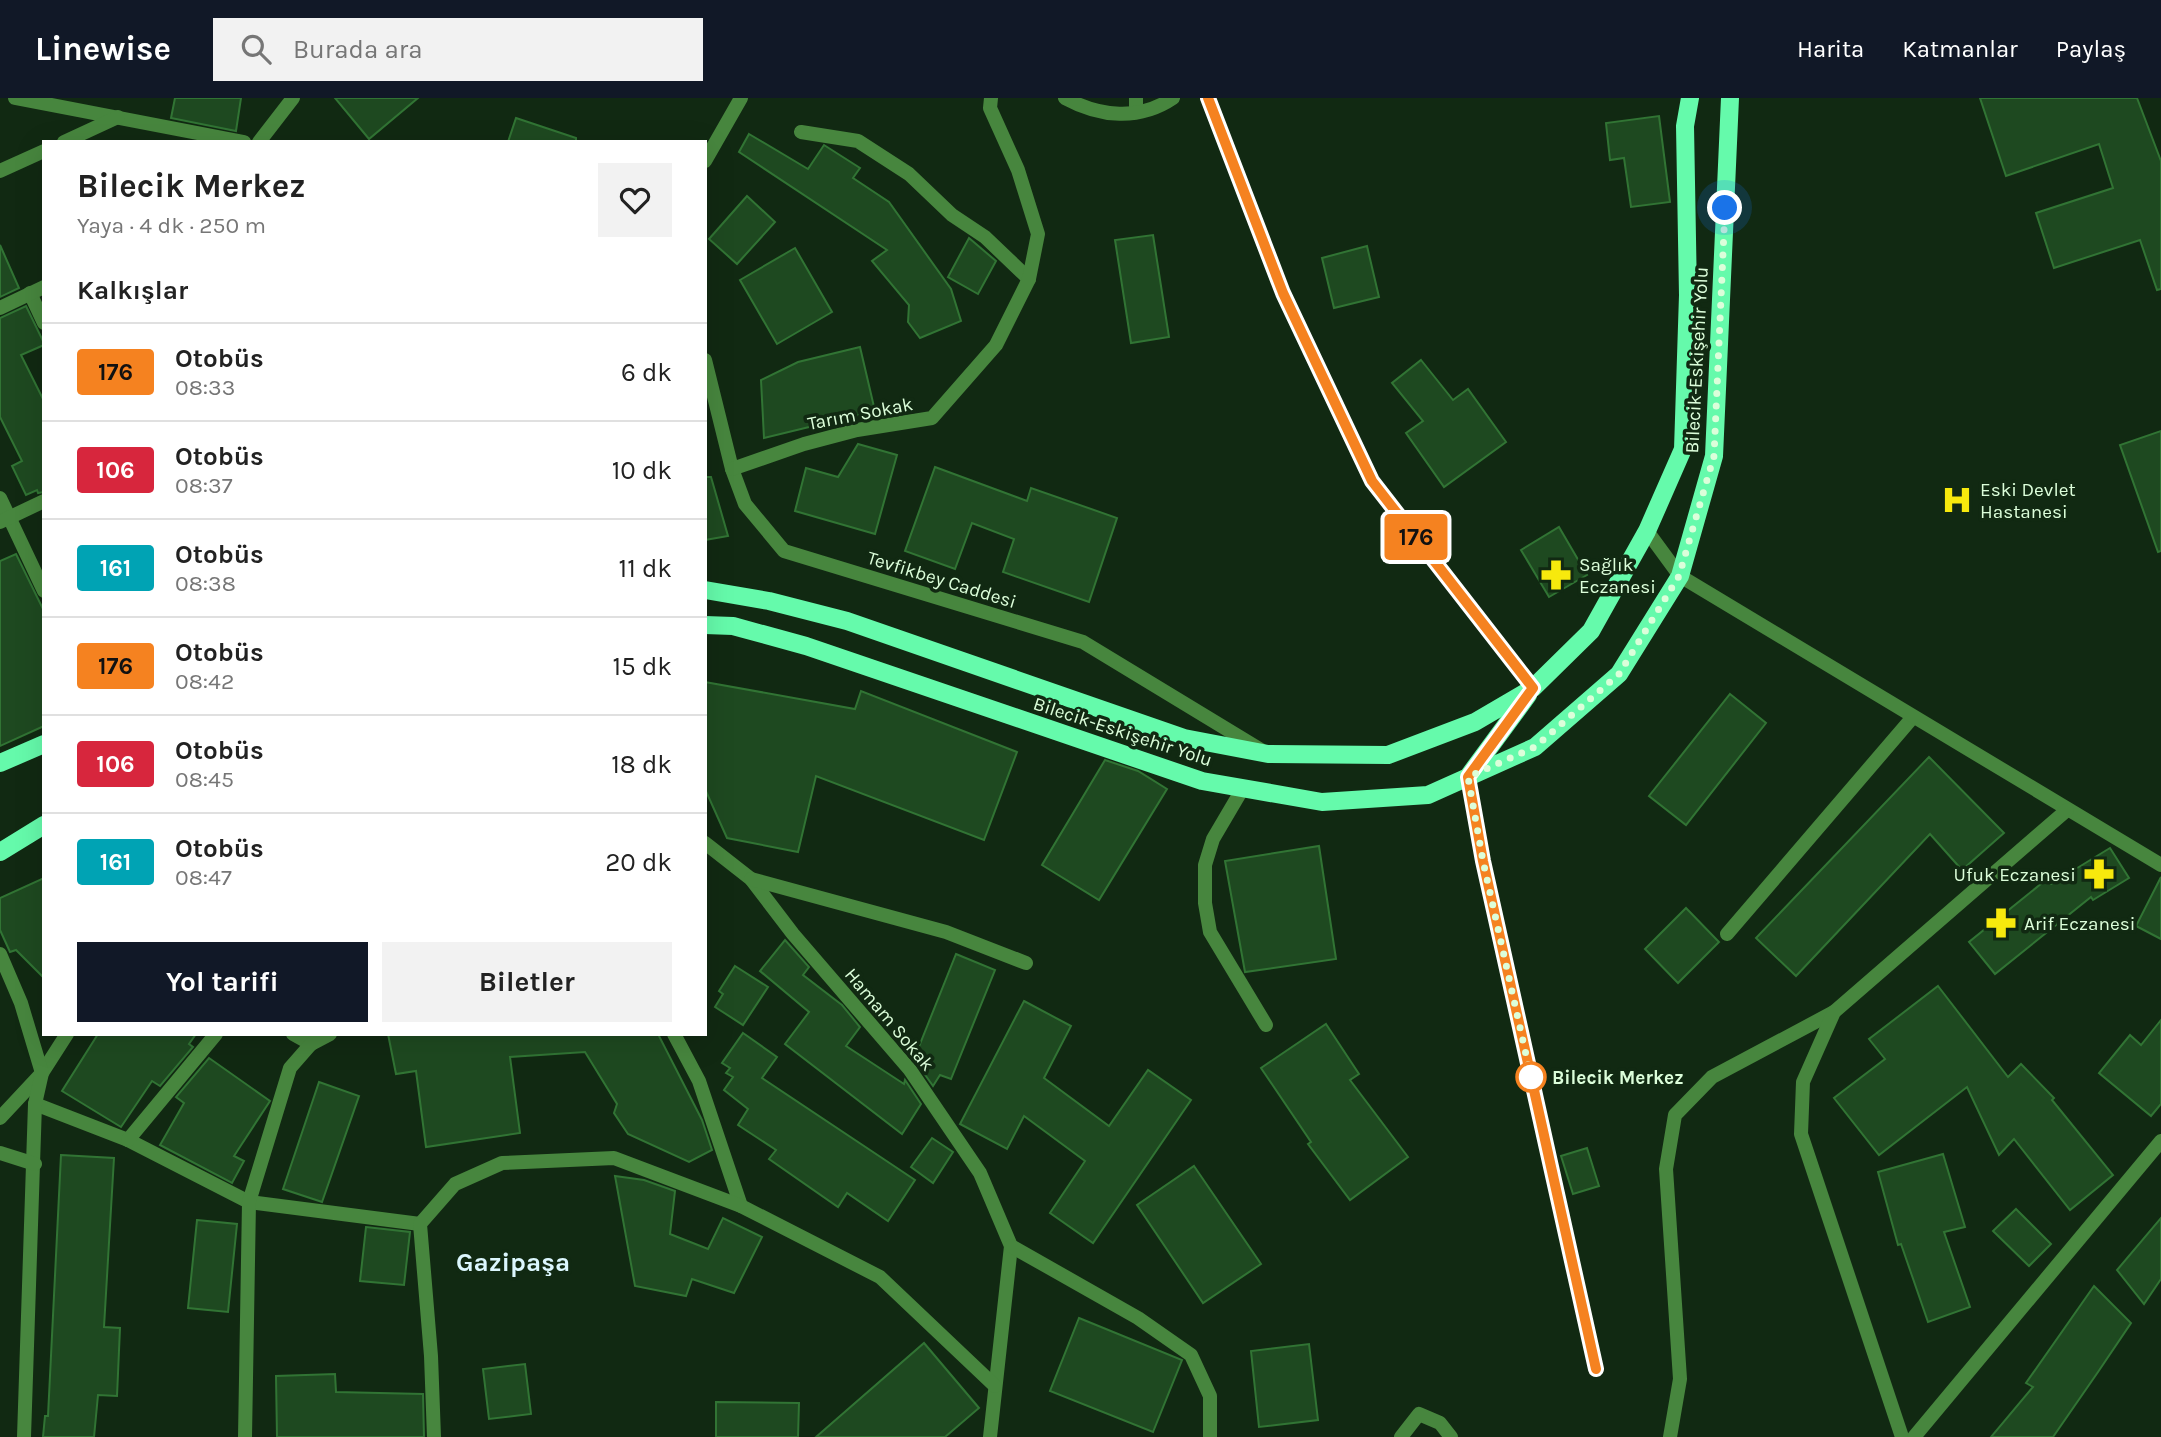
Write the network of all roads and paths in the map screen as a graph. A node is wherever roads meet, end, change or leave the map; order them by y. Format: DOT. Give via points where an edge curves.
graph roads {
  1 [pos="15,98"];
  2 [pos="741,98"];
  3 [pos="991,98"];
  4 [pos="1065,98"];
  5 [pos="1173,98"];
  6 [pos="1208,98"];
  7 [pos="1690,98"];
  8 [pos="1730,98"];
  9 [pos="290,99"];
  10 [pos="1136,105"];
  11 [pos="118,117"];
  12 [pos="801,132"];
  13 [pos="68,140"];
  14 [pos="234,140"];
  15 [pos="260,140"];
  16 [pos="42,152"];
  17 [pos="707,158"];
  18 [pos="0,171"];
  19 [pos="1029,279"];
  20 [pos="37,290"];
  21 [pos="0,308"];
  22 [pos="42,314"];
  23 [pos="707,368"];
  24 [pos="732,469"];
  25 [pos="0,498"];
  26 [pos="42,502"];
  27 [pos="5,519"];
  28 [pos="1647,531"];
  29 [pos="1679,576"];
  30 [pos="42,587"];
  31 [pos="707,590"];
  32 [pos="707,625"];
  33 [pos="1533,688"];
  34 [pos="1913,717"];
  35 [pos="42,745"];
  36 [pos="1268,754"];
  37 [pos="0,762"];
  38 [pos="1468,777"];
  39 [pos="1243,788"];
  40 [pos="2067,810"];
  41 [pos="42,826"];
  42 [pos="707,845"];
  43 [pos="0,852"];
  44 [pos="2161,865"];
  45 [pos="751,879"];
  46 [pos="1727,934"];
  47 [pos="0,954"];
  48 [pos="1026,963"];
  49 [pos="1834,1012"];
  50 [pos="1266,1025"];
  51 [pos="66,1036"];
  52 [pos="214,1036"];
  53 [pos="297,1036"];
  54 [pos="326,1036"];
  55 [pos="675,1036"];
  56 [pos="311,1044"];
  57 [pos="42,1073"];
  58 [pos="35,1104"];
  59 [pos="0,1118"];
  60 [pos="128,1140"];
  61 [pos="2161,1141"];
  62 [pos="0,1153"];
  63 [pos="35,1164"];
  64 [pos="249,1202"];
  65 [pos="741,1206"];
  66 [pos="420,1224"];
  67 [pos="1011,1246"];
  68 [pos="1596,1369"];
  69 [pos="995,1386"];
  70 [pos="24,1437"];
  71 [pos="245,1437"];
  72 [pos="434,1437"];
  73 [pos="990,1437"];
  74 [pos="1210,1437"];
  75 [pos="1401,1437"];
  76 [pos="1451,1437"];
  77 [pos="1670,1437"];
  78 [pos="1902,1437"];
  79 [pos="1914,1437"];
  1 -- 11 [label="street"];
  2 -- 17 [label="street"];
  3 -- 19 [label="street, Tarım Sokak" via="990,108 1018,170 1038,234"];
  4 -- 10 [label="street" via="1118,116"];
  5 -- 10 [label="street" via="1161,106"];
  6 -- 33 [label="street" via="1283,293 1372,481"];
  7 -- 28 [label="main road, Bilecik-Eskişehir Yolu" via="1685,126 1688,295 1683,449"];
  8 -- 29 [label="main road, Bilecik-Eskişehir Yolu" via="1714,456"];
  9 -- 15 [label="street"];
  11 -- 13 [label="street"];
  11 -- 14 [label="street"];
  12 -- 19 [label="street" via="858,141 909,174"];
  16 -- 18 [label="street"];
  19 -- 24 [label="street, Tarım Sokak" via="996,345 932,418 857,430"];
  20 -- 21 [label="street"];
  20 -- 22 [label="street"];
  23 -- 24 [label="street, Tevfikbey Caddesi"];
  24 -- 36 [label="street, Tevfikbey Caddesi" via="745,505 784,551 1083,642"];
  25 -- 27 [label="street"];
  26 -- 27 [label="street"];
  27 -- 30 [label="street"];
  28 -- 29 [label="street"];
  28 -- 33 [label="main road, Bilecik-Eskişehir Yolu" via="1591,631"];
  29 -- 34 [label="street"];
  29 -- 38 [label="main road, Bilecik-Eskişehir Yolu" via="1619,674 1535,747"];
  31 -- 36 [label="main road, Bilecik-Eskişehir Yolu" via="847,621 1184,738"];
  32 -- 39 [label="main road, Bilecik-Eskişehir Yolu" via="733,626 806,646 1202,781"];
  33 -- 36 [label="main road, Bilecik-Eskişehir Yolu" via="1475,722 1388,755"];
  33 -- 38 [label="main road"];
  34 -- 40 [label="street"];
  34 -- 46 [label="street"];
  35 -- 37 [label="main road"];
  38 -- 39 [label="main road, Bilecik-Eskişehir Yolu" via="1428,795 1322,802"];
  38 -- 68 [label="street"];
  39 -- 50 [label="street" via="1213,839 1205,865 1205,903 1210,932"];
  40 -- 44 [label="street"];
  40 -- 49 [label="street"];
  41 -- 43 [label="main road"];
  42 -- 45 [label="street, Hamam Sokak"];
  45 -- 48 [label="street" via="946,932"];
  45 -- 67 [label="street, Hamam Sokak" via="909,1070 980,1172"];
  47 -- 57 [label="street"];
  49 -- 77 [label="street" via="1712,1077 1675,1115 1667,1168 1680,1379"];
  49 -- 78 [label="street" via="1803,1082 1801,1134"];
  51 -- 57 [label="street"];
  52 -- 60 [label="street"];
  53 -- 56 [label="street"];
  54 -- 56 [label="street"];
  55 -- 65 [label="street" via="699,1081"];
  56 -- 64 [label="street" via="290,1068"];
  57 -- 58 [label="street"];
  57 -- 59 [label="street"];
  58 -- 60 [label="street"];
  58 -- 63 [label="street"];
  60 -- 64 [label="street"];
  61 -- 79 [label="street"];
  62 -- 63 [label="street"];
  63 -- 70 [label="street"];
  64 -- 66 [label="street"];
  64 -- 71 [label="street"];
  65 -- 66 [label="street" via="614,1158 502,1163 455,1184"];
  65 -- 69 [label="street" via="880,1277"];
  66 -- 72 [label="street"];
  67 -- 69 [label="street"];
  67 -- 74 [label="street" via="1138,1318 1191,1355 1210,1396"];
  69 -- 73 [label="street"];
  75 -- 76 [label="street" via="1419,1414 1440,1423"];
}
